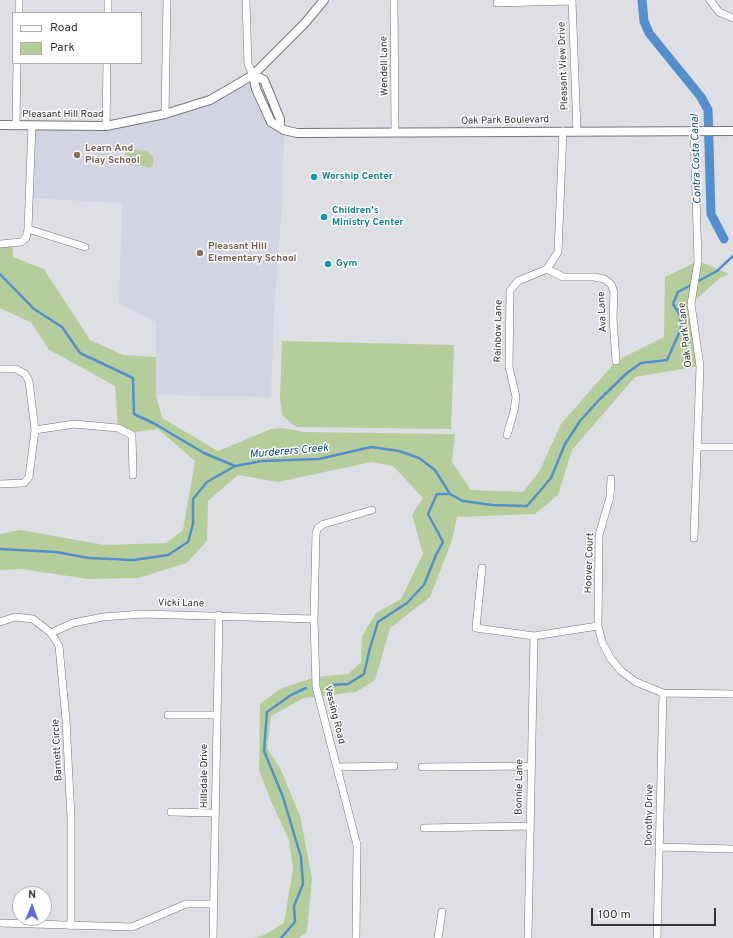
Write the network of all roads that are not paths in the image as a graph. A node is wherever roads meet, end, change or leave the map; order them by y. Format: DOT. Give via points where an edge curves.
graph roads {
  1 [pos="19,0"];
  2 [pos="108,0"];
  3 [pos="167,0"];
  4 [pos="246,0"];
  5 [pos="324,0"];
  6 [pos="394,0"];
  7 [pos="572,0"];
  8 [pos="710,0"];
  9 [pos="497,3"];
  10 [pos="19,12"];
  11 [pos="108,12"];
  12 [pos="733,18"];
  13 [pos="18,64"];
  14 [pos="107,64"];
  15 [pos="253,75"];
  16 [pos="165,114"];
  17 [pos="0,125"];
  18 [pos="16,125"];
  19 [pos="32,125"];
  20 [pos="106,126"];
  21 [pos="694,130"];
  22 [pos="563,131"];
  23 [pos="576,131"];
  24 [pos="733,131"];
  25 [pos="395,132"];
  26 [pos="28,229"];
  27 [pos="0,244"];
  28 [pos="85,247"];
  29 [pos="547,269"];
  30 [pos="616,361"];
  31 [pos="0,369"];
  32 [pos="35,430"];
  33 [pos="507,435"];
  34 [pos="697,447"];
  35 [pos="733,447"];
  36 [pos="133,475"];
  37 [pos="611,479"];
  38 [pos="0,484"];
  39 [pos="372,510"];
  40 [pos="694,538"];
  41 [pos="482,568"];
  42 [pos="218,615"];
  43 [pos="314,619"];
  44 [pos="0,622"];
  45 [pos="598,626"];
  46 [pos="51,633"];
  47 [pos="534,636"];
  48 [pos="663,693"];
  49 [pos="733,694"];
  50 [pos="168,715"];
  51 [pos="216,715"];
  52 [pos="394,766"];
  53 [pos="531,766"];
  54 [pos="337,767"];
  55 [pos="422,767"];
  56 [pos="172,812"];
  57 [pos="215,813"];
  58 [pos="530,826"];
  59 [pos="424,828"];
  60 [pos="659,847"];
  61 [pos="733,849"];
  62 [pos="214,904"];
  63 [pos="442,912"];
  64 [pos="0,923"];
  65 [pos="71,926"];
  66 [pos="213,938"];
  67 [pos="356,938"];
  68 [pos="438,938"];
  69 [pos="528,938"];
  70 [pos="657,938"];
  1 -- 10 [label="street"];
  2 -- 11 [label="street"];
  3 -- 16 [label="street"];
  4 -- 15 [label="street" via="248,64"];
  5 -- 15 [label="street, Pleasant Hill Road" via="305,23"];
  6 -- 25 [label="street, Wendell Lane"];
  7 -- 9 [label="street"];
  7 -- 23 [label="street, Pleasant View Drive"];
  8 -- 12 [label="street" via="719,12"];
  13 -- 18 [label="street"];
  14 -- 20 [label="street"];
  15 -- 16 [label="street, Pleasant Hill Road" via="210,100"];
  15 -- 25 [label="street, Oak Park Boulevard" via="264,80 280,119 280,126 284,130 297,133"];
  16 -- 20 [label="street, Pleasant Hill Road"];
  17 -- 18 [label="street, Pleasant Hill Road"];
  18 -- 19 [label="street, Pleasant Hill Road"];
  19 -- 20 [label="street, Pleasant Hill Road"];
  19 -- 26 [label="street"];
  21 -- 23 [label="street, Oak Park Boulevard"];
  21 -- 24 [label="street, Oak Park Boulevard"];
  21 -- 34 [label="street, Oak Park Lane" via="698,261 691,304 700,366"];
  22 -- 23 [label="street, Oak Park Boulevard"];
  22 -- 25 [label="street, Oak Park Boulevard"];
  22 -- 29 [label="street" via="558,252"];
  26 -- 27 [label="street" via="26,238 21,242"];
  26 -- 28 [label="street"];
  29 -- 30 [label="street, Ava Lane" via="563,277 594,277 611,284 614,292"];
  29 -- 33 [label="street, Rainbow Lane" via="518,281 510,291 508,367 516,397"];
  31 -- 32 [label="street" via="16,369 26,374 29,380"];
  32 -- 36 [label="street" via="74,424 118,428 132,435"];
  32 -- 38 [label="street" via="29,477 24,483"];
  34 -- 35 [label="street"];
  34 -- 40 [label="street, Oak Park Lane"];
  37 -- 45 [label="street, Hoover Court" via="610,497 599,535"];
  39 -- 43 [label="street, Vessing Road" via="318,528"];
  41 -- 47 [label="street" via="476,628"];
  42 -- 43 [label="street, Vicki Lane"];
  42 -- 46 [label="street, Vicki Lane" via="142,614 103,617 73,623"];
  42 -- 51 [label="street, Hillsdale Drive"];
  43 -- 54 [label="street, Vessing Road" via="316,687"];
  44 -- 46 [label="street, Barnett Circle" via="23,616 33,619"];
  45 -- 47 [label="street"];
  45 -- 48 [label="street, Hoover Court" via="611,659 621,671 636,682"];
  46 -- 65 [label="street, Barnett Circle" via="58,646 66,720 71,818"];
  47 -- 53 [label="street, Bonnie Lane"];
  48 -- 49 [label="street"];
  48 -- 60 [label="street, Dorothy Drive"];
  50 -- 51 [label="street"];
  51 -- 57 [label="street, Hillsdale Drive"];
  52 -- 54 [label="street"];
  53 -- 55 [label="street"];
  53 -- 58 [label="street, Bonnie Lane"];
  54 -- 67 [label="street, Vessing Road" via="357,846"];
  56 -- 57 [label="street"];
  57 -- 62 [label="street, Hillsdale Drive"];
  58 -- 59 [label="street"];
  58 -- 69 [label="street, Bonnie Lane"];
  60 -- 61 [label="street"];
  60 -- 70 [label="street, Dorothy Drive"];
  62 -- 65 [label="street" via="186,904 132,927"];
  62 -- 66 [label="street, Hillsdale Drive"];
  63 -- 68 [label="street"];
  64 -- 65 [label="street"];
}
